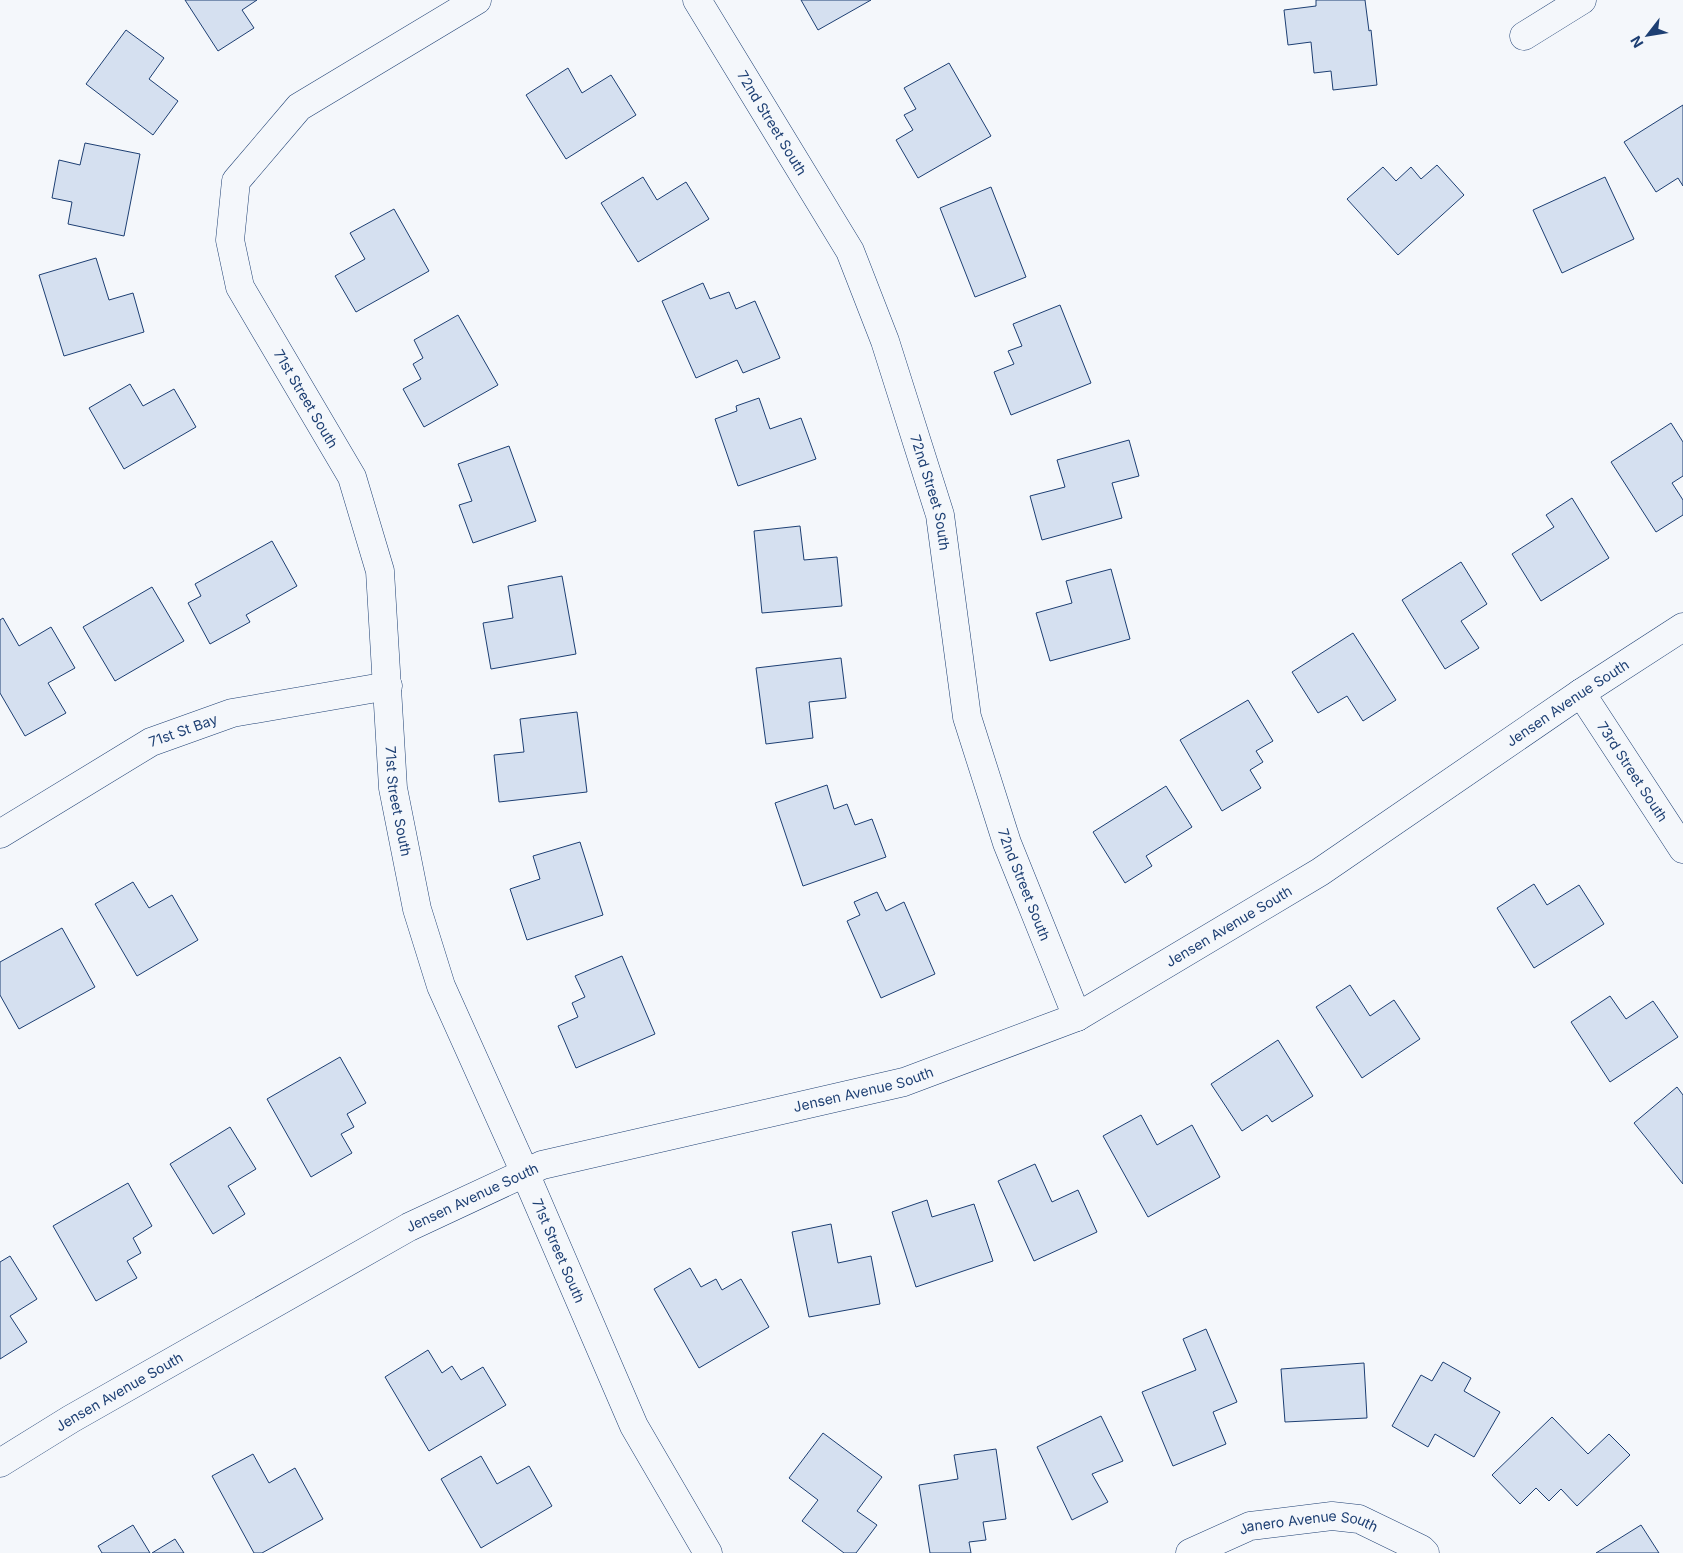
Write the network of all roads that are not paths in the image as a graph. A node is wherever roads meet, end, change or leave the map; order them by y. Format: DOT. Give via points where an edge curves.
graph roads {
  1 [pos="477,0"];
  2 [pos="697,0"];
  3 [pos="1582,0"];
  4 [pos="1524,36"];
  5 [pos="1683,627"];
  6 [pos="388,686"];
  7 [pos="1582,693"];
  8 [pos="0,834"];
  9 [pos="1683,849"];
  10 [pos="1077,1017"];
  11 [pos="525,1173"];
  12 [pos="0,1463"];
  13 [pos="708,1553"];
  14 [pos="1190,1553"];
  15 [pos="1425,1553"];
  1 -- 6 [label="street, 71st Street South" via="299,108 236,181 230,240 240,287 352,477 380,571"];
  2 -- 10 [label="street, 72nd Street South" via="850,251 885,341 940,515 967,717 1007,844"];
  3 -- 4 [label="street"];
  5 -- 7 [label="street, Jensen Avenue South"];
  6 -- 8 [label="street, 71st St Bay" via="232,712 151,742"];
  6 -- 11 [label="street, 71st Street South" via="393,788 417,909 441,986"];
  7 -- 9 [label="street, 73rd Street South"];
  7 -- 10 [label="street, Jensen Avenue South" via="1320,872"];
  10 -- 11 [label="street, Jensen Avenue South" via="904,1082 542,1165"];
  11 -- 12 [label="street, Jensen Avenue South" via="409,1227 71,1419"];
  11 -- 13 [label="street, 71st Street South" via="634,1426"];
  14 -- 15 [label="street, Janero Avenue South" via="1250,1526 1332,1516 1359,1519"];
}
